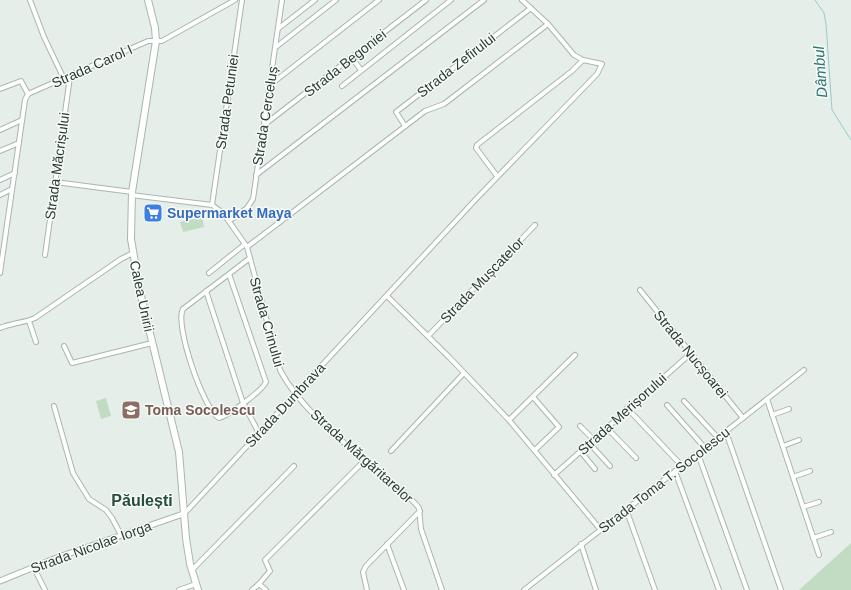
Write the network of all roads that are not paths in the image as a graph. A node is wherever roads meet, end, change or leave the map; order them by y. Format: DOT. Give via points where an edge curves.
graph roads {
  1 [pos="30,0"];
  2 [pos="148,0"];
  3 [pos="234,0"];
  4 [pos="242,0"];
  5 [pos="282,0"];
  6 [pos="315,0"];
  7 [pos="336,0"];
  8 [pos="379,0"];
  9 [pos="426,0"];
  10 [pos="451,0"];
  11 [pos="484,0"];
  12 [pos="522,0"];
  13 [pos="531,8"];
  14 [pos="548,24"];
  15 [pos="278,28"];
  16 [pos="156,41"];
  17 [pos="276,47"];
  18 [pos="352,58"];
  19 [pos="583,60"];
  20 [pos="361,70"];
  21 [pos="70,77"];
  22 [pos="64,79"];
  23 [pos="270,85"];
  24 [pos="342,86"];
  25 [pos="0,89"];
  26 [pos="28,94"];
  27 [pos="22,120"];
  28 [pos="264,126"];
  29 [pos="405,126"];
  30 [pos="0,130"];
  31 [pos="19,143"];
  32 [pos="0,151"];
  33 [pos="14,173"];
  34 [pos="256,175"];
  35 [pos="497,176"];
  36 [pos="0,180"];
  37 [pos="55,182"];
  38 [pos="12,189"];
  39 [pos="132,194"];
  40 [pos="0,195"];
  41 [pos="212,205"];
  42 [pos="229,221"];
  43 [pos="535,225"];
  44 [pos="246,245"];
  45 [pos="133,253"];
  46 [pos="45,255"];
  47 [pos="250,258"];
  48 [pos="0,273"];
  49 [pos="209,273"];
  50 [pos="229,274"];
  51 [pos="640,290"];
  52 [pos="206,291"];
  53 [pos="387,296"];
  54 [pos="29,321"];
  55 [pos="0,328"];
  56 [pos="428,336"];
  57 [pos="36,342"];
  58 [pos="152,343"];
  59 [pos="64,346"];
  60 [pos="690,354"];
  61 [pos="575,355"];
  62 [pos="804,370"];
  63 [pos="464,373"];
  64 [pos="296,394"];
  65 [pos="533,397"];
  66 [pos="767,399"];
  67 [pos="684,401"];
  68 [pos="243,403"];
  69 [pos="667,405"];
  70 [pos="54,406"];
  71 [pos="627,408"];
  72 [pos="789,409"];
  73 [pos="772,415"];
  74 [pos="743,418"];
  75 [pos="509,420"];
  76 [pos="580,426"];
  77 [pos="607,428"];
  78 [pos="726,432"];
  79 [pos="259,433"];
  80 [pos="718,438"];
  81 [pos="594,440"];
  82 [pos="799,440"];
  83 [pos="590,444"];
  84 [pos="782,446"];
  85 [pos="705,448"];
  86 [pos="535,450"];
  87 [pos="391,451"];
  88 [pos="581,452"];
  89 [pos="698,454"];
  90 [pos="636,458"];
  91 [pos="365,460"];
  92 [pos="294,466"];
  93 [pos="610,466"];
  94 [pos="682,466"];
  95 [pos="596,468"];
  96 [pos="675,471"];
  97 [pos="810,471"];
  98 [pos="554,475"];
  99 [pos="792,476"];
  100 [pos="819,502"];
  101 [pos="803,507"];
  102 [pos="626,509"];
  103 [pos="420,511"];
  104 [pos="183,514"];
  105 [pos="600,529"];
  106 [pos="831,532"];
  107 [pos="121,535"];
  108 [pos="813,538"];
  109 [pos="387,544"];
  110 [pos="581,544"];
  111 [pos="819,555"];
  112 [pos="34,568"];
  113 [pos="192,570"];
  114 [pos="0,581"];
  115 [pos="258,585"];
  116 [pos="197,587"];
  117 [pos="440,589"];
  118 [pos="525,589"];
  119 [pos="45,590"];
  120 [pos="179,590"];
  121 [pos="252,590"];
  122 [pos="266,590"];
  123 [pos="367,590"];
  124 [pos="404,590"];
  125 [pos="596,590"];
  126 [pos="655,590"];
  127 [pos="719,590"];
  128 [pos="747,590"];
  129 [pos="781,590"];
  1 -- 22 [label="street"];
  2 -- 16 [label="main road, Calea Unirii"];
  3 -- 16 [label="street, Strada Carol I" via="162,41"];
  4 -- 41 [label="street, Strada Petuniei"];
  5 -- 15 [label="street, Strada Cerceluș"];
  6 -- 15 [label="street"];
  7 -- 17 [label="street"];
  8 -- 23 [label="street"];
  9 -- 18 [label="street, Strada Begoniei"];
  10 -- 20 [label="street"];
  11 -- 34 [label="street"];
  12 -- 13 [label="street"];
  13 -- 14 [label="street"];
  13 -- 29 [label="street, Strada Zefirului" via="396,112"];
  14 -- 19 [label="street" via="574,55"];
  14 -- 29 [label="street" via="444,104 425,111"];
  15 -- 17 [label="street, Strada Cerceluș"];
  16 -- 21 [label="street, Strada Carol I" via="148,41"];
  16 -- 39 [label="main road, Calea Unirii"];
  17 -- 23 [label="street, Strada Cerceluș"];
  18 -- 20 [label="street"];
  18 -- 28 [label="street, Strada Begoniei"];
  19 -- 35 [label="street, Strada Dumbrava" via="602,64 592,81"];
  19 -- 35 [label="street" via="477,145 479,154"];
  20 -- 24 [label="street"];
  21 -- 22 [label="street, Strada Carol I"];
  21 -- 37 [label="street, Strada Măcrișului"];
  22 -- 26 [label="street, Strada Carol I"];
  23 -- 28 [label="street, Strada Cerceluș"];
  25 -- 26 [label="street" via="21,81"];
  26 -- 27 [label="street"];
  27 -- 30 [label="street"];
  27 -- 31 [label="street"];
  28 -- 34 [label="street, Strada Cerceluș"];
  29 -- 44 [label="street"];
  31 -- 32 [label="street"];
  31 -- 33 [label="street"];
  33 -- 36 [label="street"];
  33 -- 38 [label="street"];
  34 -- 42 [label="street, Strada Cerceluș" via="250,204"];
  35 -- 53 [label="street, Strada Dumbrava"];
  37 -- 39 [label="street"];
  37 -- 46 [label="street, Strada Măcrișului"];
  38 -- 40 [label="street"];
  38 -- 48 [label="street"];
  39 -- 41 [label="street"];
  39 -- 45 [label="main road, Calea Unirii"];
  41 -- 42 [label="street, Strada Crinului"];
  42 -- 44 [label="street, Strada Crinului"];
  43 -- 56 [label="street, Strada Mușcatelor"];
  44 -- 47 [label="street, Strada Crinului"];
  44 -- 49 [label="street"];
  45 -- 54 [label="street"];
  45 -- 58 [label="main road, Calea Unirii"];
  47 -- 50 [label="street"];
  47 -- 64 [label="street, Strada Crinului" via="280,370"];
  50 -- 52 [label="street"];
  50 -- 68 [label="street" via="266,382 264,387"];
  51 -- 60 [label="street, Strada Nucșoarei"];
  52 -- 68 [label="street"];
  52 -- 68 [label="street" via="181,312 184,341 199,386 216,416 222,417"];
  53 -- 56 [label="street, Strada Mușcatelor"];
  53 -- 64 [label="street, Strada Dumbrava"];
  54 -- 55 [label="street" via="11,323"];
  54 -- 57 [label="street"];
  56 -- 63 [label="street, Strada Mușcatelor"];
  58 -- 59 [label="street" via="72,363"];
  58 -- 104 [label="main road, Calea Unirii" via="179,452"];
  60 -- 71 [label="street, Strada Merișorului"];
  60 -- 74 [label="street, Strada Nucșoarei"];
  61 -- 65 [label="street"];
  62 -- 66 [label="street, Strada Toma T. Socolescu"];
  63 -- 75 [label="street, Strada Mușcatelor"];
  63 -- 87 [label="street"];
  64 -- 79 [label="street, Strada Dumbrava"];
  64 -- 91 [label="street, Strada Mărgăritarelor"];
  65 -- 75 [label="street"];
  65 -- 86 [label="street" via="559,427"];
  66 -- 73 [label="street"];
  66 -- 74 [label="street, Strada Toma T. Socolescu"];
  67 -- 80 [label="street"];
  68 -- 79 [label="street"];
  69 -- 85 [label="street"];
  70 -- 107 [label="street" via="73,473 89,499 106,510"];
  71 -- 77 [label="street, Strada Merișorului"];
  71 -- 94 [label="street"];
  72 -- 73 [label="street"];
  73 -- 84 [label="street"];
  74 -- 78 [label="street, Strada Toma T. Socolescu"];
  75 -- 86 [label="street, Strada Mușcatelor"];
  76 -- 81 [label="street"];
  77 -- 81 [label="street, Strada Merișorului"];
  77 -- 90 [label="street"];
  78 -- 80 [label="street, Strada Toma T. Socolescu"];
  78 -- 129 [label="street"];
  79 -- 104 [label="street, Strada Dumbrava"];
  80 -- 85 [label="street, Strada Toma T. Socolescu"];
  81 -- 83 [label="street, Strada Merișorului"];
  82 -- 84 [label="street"];
  83 -- 88 [label="street, Strada Merișorului"];
  83 -- 93 [label="street"];
  84 -- 99 [label="street"];
  85 -- 89 [label="street, Strada Toma T. Socolescu"];
  86 -- 98 [label="street, Strada Mușcatelor"];
  88 -- 95 [label="street"];
  88 -- 98 [label="street, Strada Merișorului"];
  89 -- 94 [label="street, Strada Toma T. Socolescu"];
  89 -- 128 [label="street"];
  91 -- 103 [label="street, Strada Mărgăritarelor" via="417,505"];
  91 -- 115 [label="street" via="265,560 270,571"];
  92 -- 113 [label="street"];
  94 -- 96 [label="street, Strada Toma T. Socolescu"];
  96 -- 102 [label="street, Strada Toma T. Socolescu"];
  96 -- 127 [label="street"];
  97 -- 99 [label="street"];
  98 -- 105 [label="street, Strada Mușcatelor"];
  99 -- 101 [label="street"];
  100 -- 101 [label="street"];
  101 -- 108 [label="street"];
  102 -- 105 [label="street, Strada Toma T. Socolescu"];
  102 -- 126 [label="street"];
  103 -- 109 [label="street"];
  103 -- 117 [label="street, Strada Mărgăritarelor" via="421,528"];
  104 -- 107 [label="street, Strada Nicolae Iorga"];
  104 -- 113 [label="main road, Calea Unirii"];
  105 -- 110 [label="street, Strada Toma T. Socolescu"];
  106 -- 108 [label="street"];
  107 -- 112 [label="street, Strada Nicolae Iorga"];
  108 -- 111 [label="street"];
  109 -- 123 [label="street" via="363,572"];
  109 -- 124 [label="street"];
  110 -- 118 [label="street, Strada Toma T. Socolescu"];
  110 -- 125 [label="street"];
  112 -- 114 [label="street, Strada Nicolae Iorga"];
  112 -- 119 [label="street"];
  113 -- 116 [label="main road, Calea Unirii"];
  115 -- 121 [label="street"];
  115 -- 122 [label="street"];
  116 -- 120 [label="street"];
}
